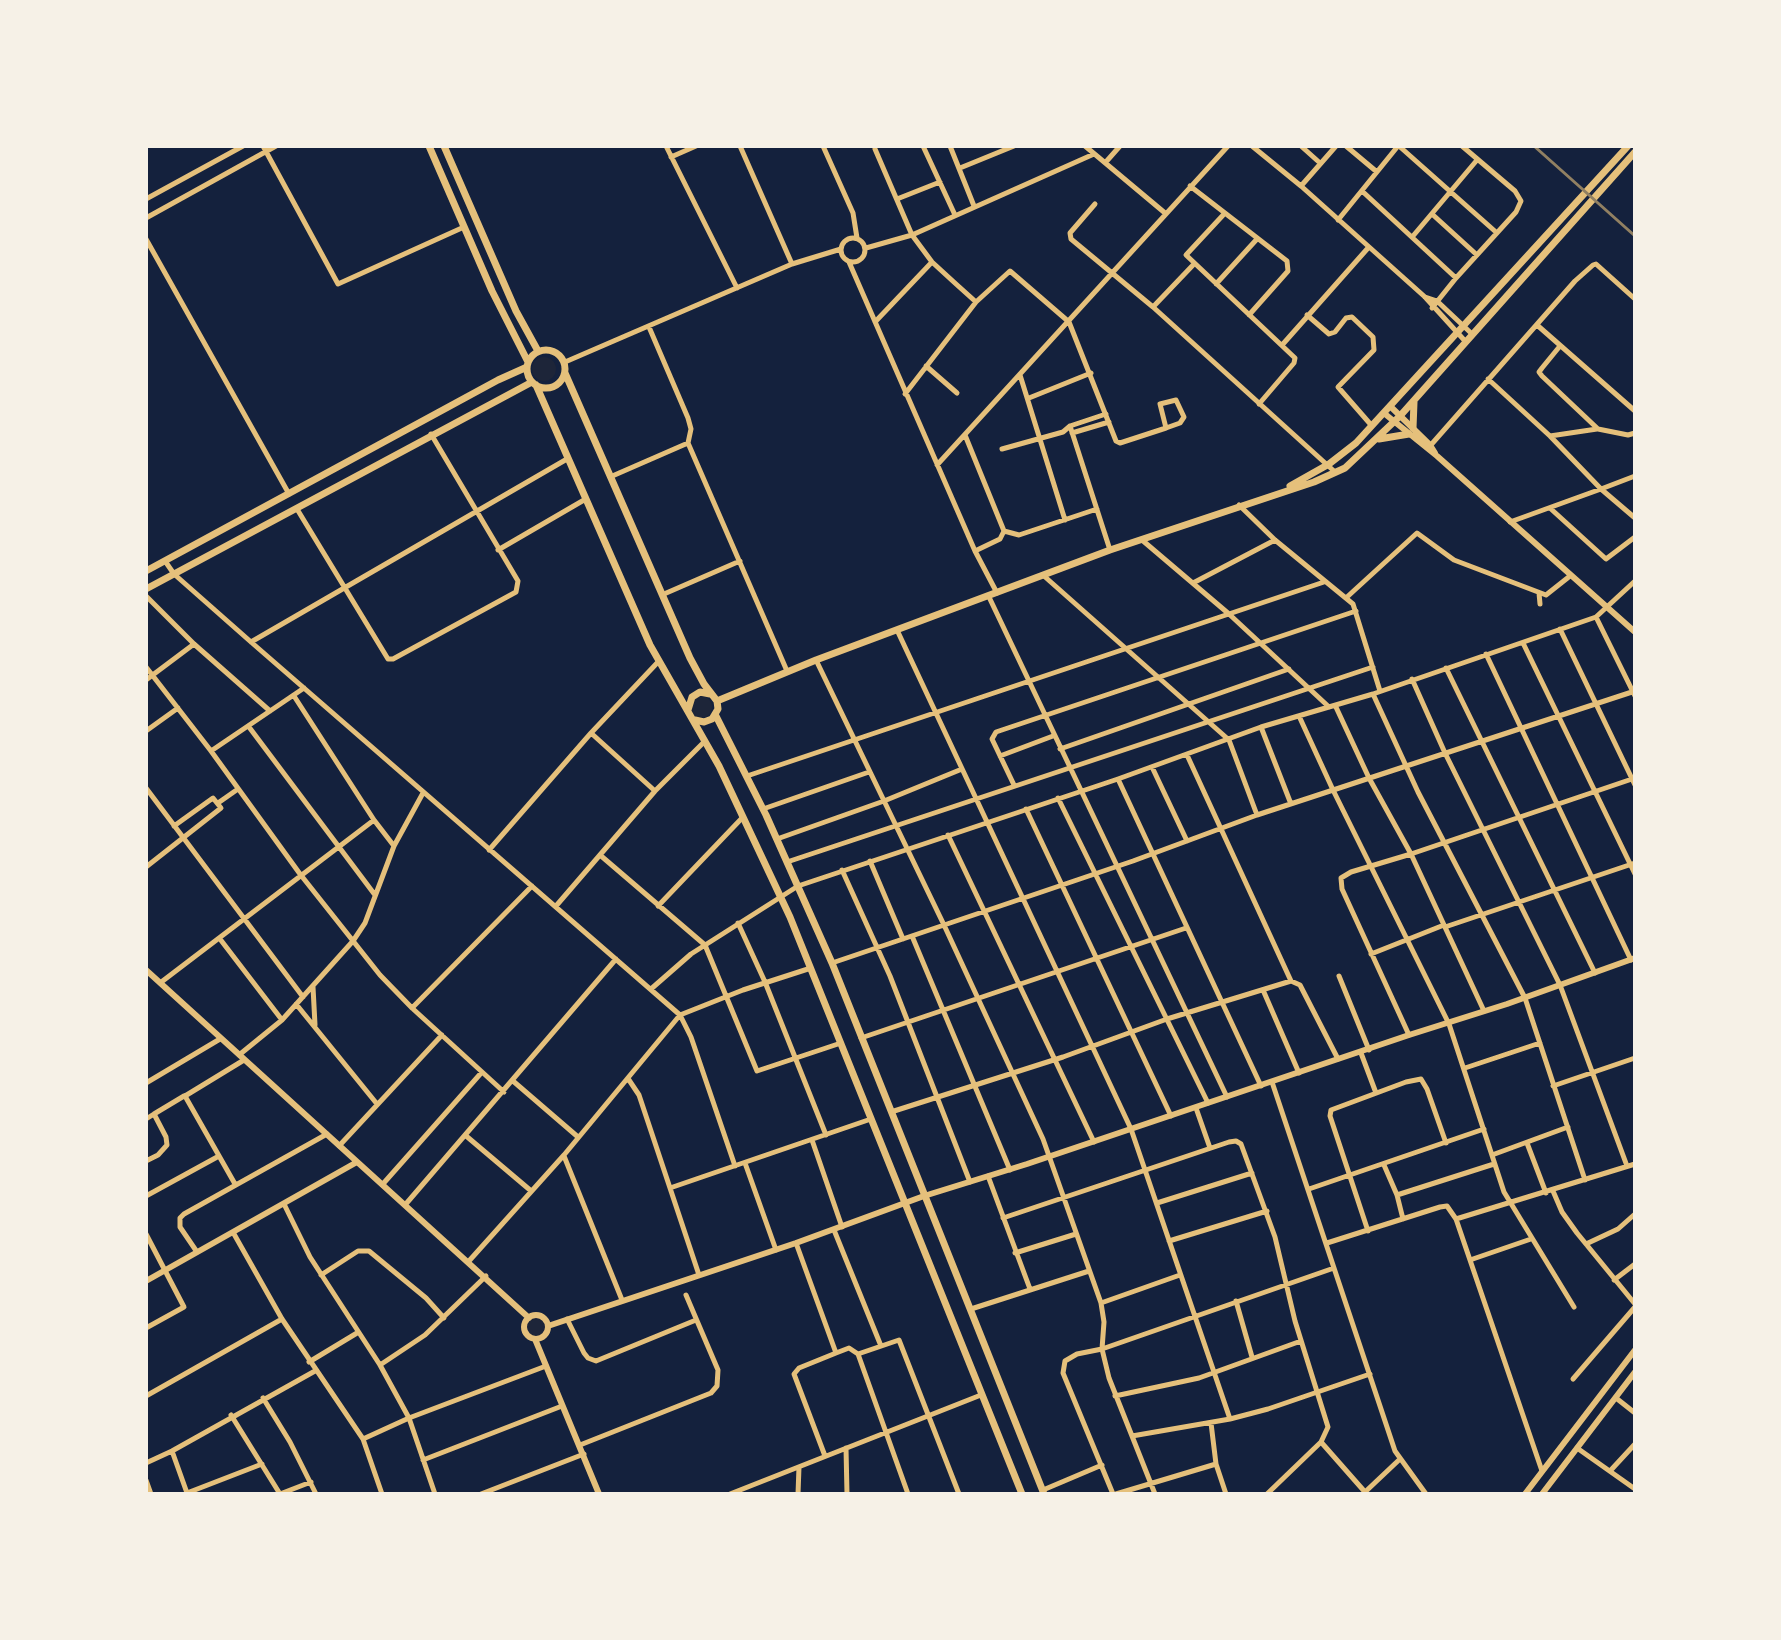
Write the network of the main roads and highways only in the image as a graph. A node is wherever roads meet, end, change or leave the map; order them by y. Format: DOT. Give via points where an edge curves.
graph roads {
  1 [pos="429,146"];
  2 [pos="444,146"];
  3 [pos="1628,146"];
  4 [pos="1635,152"];
  5 [pos="538,351"];
  6 [pos="527,365"];
  7 [pos="565,373"];
  8 [pos="534,383"];
  9 [pos="1414,400"];
  10 [pos="1377,440"];
  11 [pos="1277,493"];
  12 [pos="146,571"];
  13 [pos="146,589"];
  14 [pos="710,694"];
  15 [pos="717,701"];
  16 [pos="688,710"];
  17 [pos="716,716"];
  18 [pos="695,720"];
  19 [pos="1044,1492"];
  20 [pos="1022,1494"];
  1 -- 6 [label="main road"];
  2 -- 5 [label="main road"];
  3 -- 11 [label="main road" via="1388,411 1329,464"];
  4 -- 9 [label="main road"];
  5 -- 6 [label="main road"];
  5 -- 7 [label="main road" via="554,351 565,362"];
  6 -- 8 [label="main road"];
  6 -- 12 [label="main road"];
  7 -- 8 [label="main road" via="556,386"];
  7 -- 14 [label="main road"];
  8 -- 13 [label="main road"];
  8 -- 16 [label="main road" via="658,662"];
  9 -- 10 [label="main road"];
  9 -- 10 [label="main road" via="1411,431"];
  10 -- 11 [label="main road" via="1336,473"];
  11 -- 15 [label="main road" via="1110,550"];
  14 -- 15 [label="main road"];
  14 -- 16 [label="main road" via="692,697"];
  15 -- 17 [label="main road"];
  16 -- 18 [label="main road"];
  17 -- 18 [label="main road"];
  17 -- 19 [label="main road" via="832,963"];
  18 -- 20 [label="main road" via="812,968"];
}
